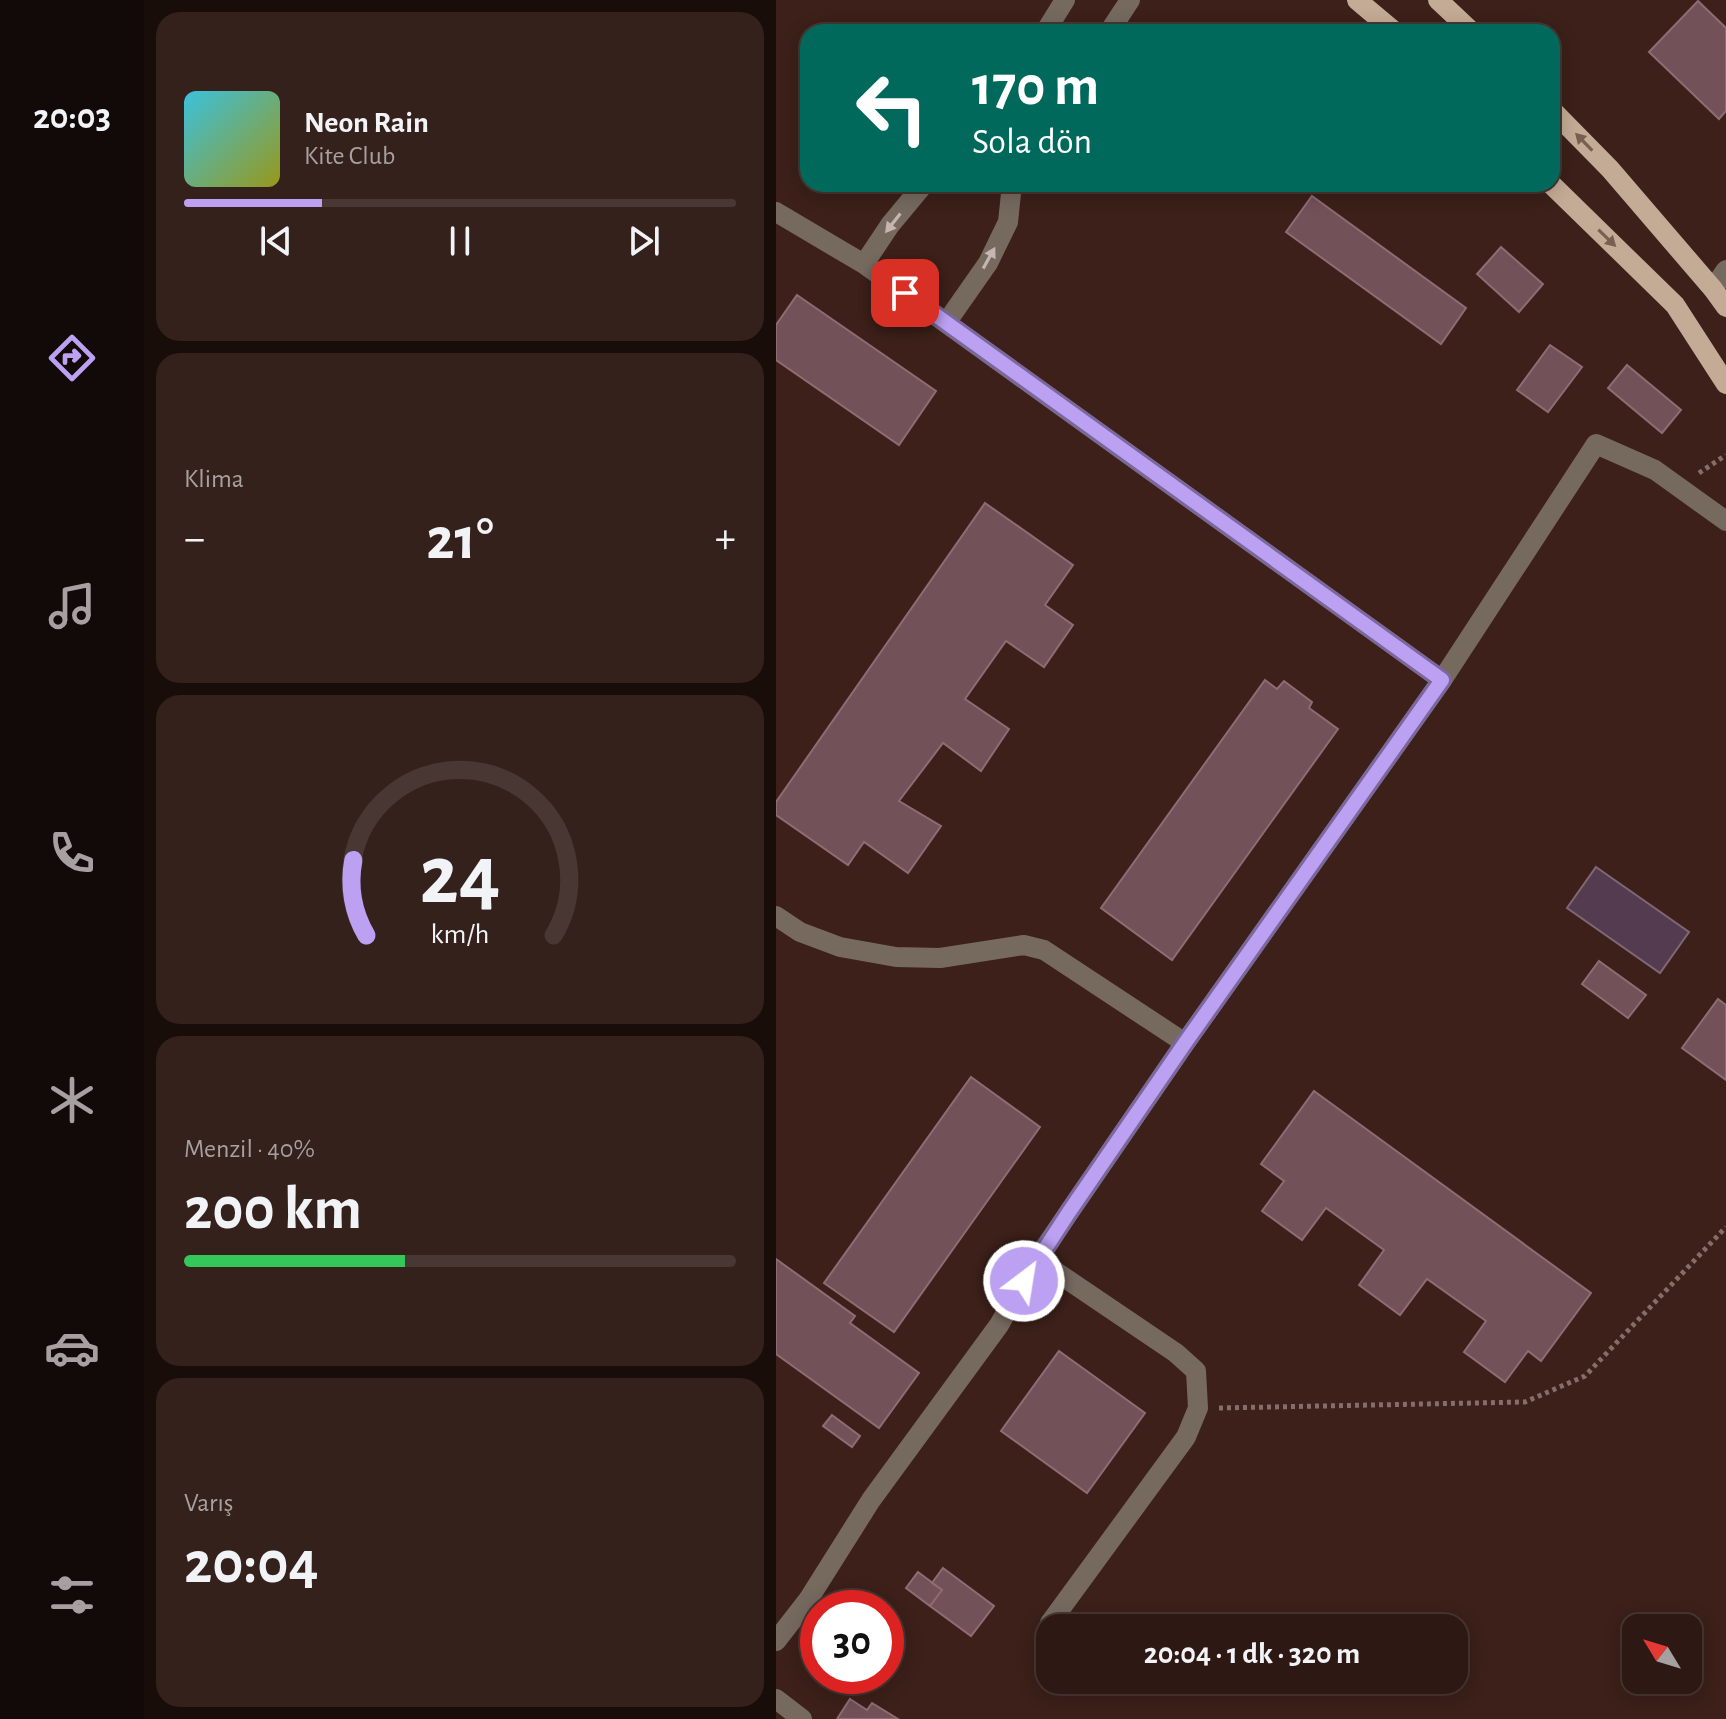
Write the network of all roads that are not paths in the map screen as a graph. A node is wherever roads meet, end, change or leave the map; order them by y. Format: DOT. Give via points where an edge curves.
graph roads {
  1 [pos="1065,0"];
  2 [pos="1130,0"];
  3 [pos="1357,0"];
  4 [pos="1438,0"];
  5 [pos="1050,24"];
  6 [pos="1114,24"];
  7 [pos="1386,24"];
  8 [pos="1464,24"];
  9 [pos="1560,118"];
  10 [pos="917,192"];
  11 [pos="1011,192"];
  12 [pos="1559,192"];
  13 [pos="776,212"];
  14 [pos="864,264"];
  15 [pos="1726,270"];
  16 [pos="1713,289"];
  17 [pos="1726,307"];
  18 [pos="946,323"];
  19 [pos="1726,384"];
  20 [pos="1726,521"];
  21 [pos="1442,680"];
  22 [pos="776,916"];
  23 [pos="1185,1043"];
  24 [pos="1037,1259"];
  25 [pos="1057,1614"];
  26 [pos="776,1641"];
  27 [pos="776,1699"];
  28 [pos="802,1719"];
  1 -- 5 [label="street"];
  2 -- 6 [label="street"];
  3 -- 7 [label="main road"];
  4 -- 8 [label="main road"];
  16 -- 9 [label="main road, one-way"];
  10 -- 14 [label="street, one-way"];
  18 -- 11 [label="street, one-way" via="988,263 1008,222"];
  12 -- 19 [label="main road, one-way" via="1675,305"];
  13 -- 14 [label="street"];
  14 -- 18 [label="street"];
  15 -- 16 [label="street"];
  16 -- 17 [label="main road"];
  18 -- 21 [label="street"];
  20 -- 21 [label="street" via="1655,470 1596,444"];
  21 -- 23 [label="street"];
  22 -- 23 [label="street" via="840,947 896,957 940,958 1024,945 1044,950"];
  23 -- 24 [label="street"];
  24 -- 25 [label="street" via="1196,1371 1198,1408 1186,1437"];
  24 -- 26 [label="street" via="999,1325 879,1488"];
  27 -- 28 [label="street"];
}
